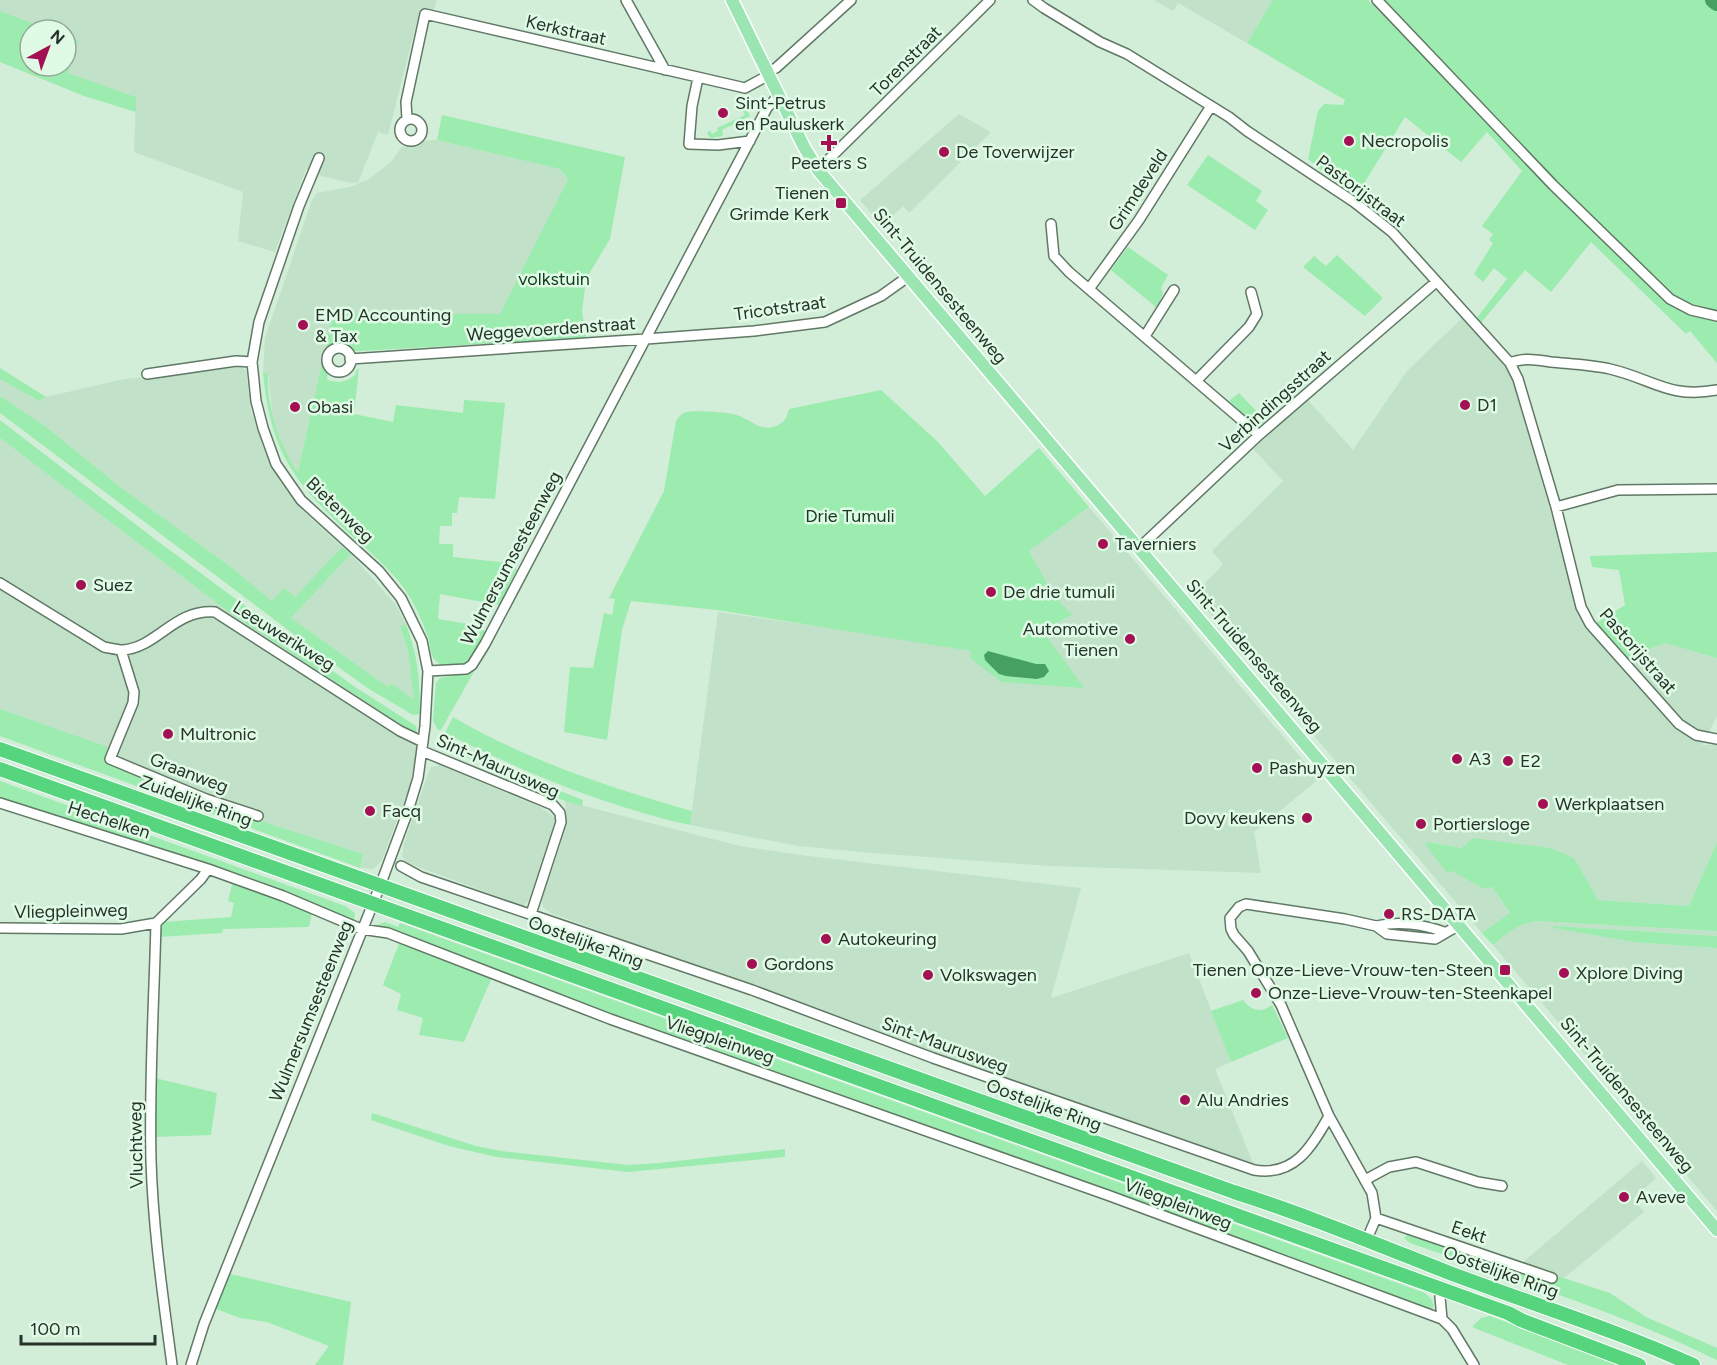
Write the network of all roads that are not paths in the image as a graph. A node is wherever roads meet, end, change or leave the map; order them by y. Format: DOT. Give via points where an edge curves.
graph roads {
  1 [pos="626,0"];
  2 [pos="732,0"];
  3 [pos="851,0"];
  4 [pos="990,0"];
  5 [pos="1033,0"];
  6 [pos="1377,0"];
  7 [pos="665,70"];
  8 [pos="769,73"];
  9 [pos="698,78"];
  10 [pos="778,95"];
  11 [pos="1211,106"];
  12 [pos="407,119"];
  13 [pos="750,141"];
  14 [pos="319,158"];
  15 [pos="818,170"];
  16 [pos="1051,224"];
  17 [pos="909,276"];
  18 [pos="1436,282"];
  19 [pos="1089,289"];
  20 [pos="1174,290"];
  21 [pos="1251,292"];
  22 [pos="1717,316"];
  23 [pos="1145,336"];
  24 [pos="646,339"];
  25 [pos="350,359"];
  26 [pos="252,362"];
  27 [pos="1510,363"];
  28 [pos="147,374"];
  29 [pos="1197,380"];
  30 [pos="1717,390"];
  31 [pos="1259,435"];
  32 [pos="1717,489"];
  33 [pos="1556,507"];
  34 [pos="1138,549"];
  35 [pos="0,583"];
  36 [pos="122,650"];
  37 [pos="428,671"];
  38 [pos="1717,739"];
  39 [pos="423,746"];
  40 [pos="0,749"];
  41 [pos="0,769"];
  42 [pos="0,803"];
  43 [pos="258,816"];
  44 [pos="401,866"];
  45 [pos="208,869"];
  46 [pos="380,886"];
  47 [pos="371,903"];
  48 [pos="531,914"];
  49 [pos="156,922"];
  50 [pos="1459,925"];
  51 [pos="0,928"];
  52 [pos="362,929"];
  53 [pos="1329,1116"];
  54 [pos="1365,1180"];
  55 [pos="1502,1186"];
  56 [pos="1376,1218"];
  57 [pos="1717,1230"];
  58 [pos="1370,1232"];
  59 [pos="1552,1278"];
  60 [pos="1440,1297"];
  61 [pos="1442,1319"];
  62 [pos="172,1365"];
  63 [pos="191,1365"];
  64 [pos="1474,1365"];
  65 [pos="1639,1365"];
  66 [pos="1693,1365"];
  1 -- 7 [label="street"];
  2 -- 8 [label="main road, Sint-Truidensesteenweg"];
  3 -- 8 [label="street, Kerkstraat"];
  4 -- 15 [label="street, Torenstraat"];
  5 -- 11 [label="street, Pastorijstraat"];
  6 -- 22 [label="street" via="1553,185 1663,293 1691,310"];
  7 -- 9 [label="street, Kerkstraat"];
  7 -- 12 [label="street, Kerkstraat" via="425,14 406,102"];
  8 -- 9 [label="street, Kerkstraat" via="745,88"];
  8 -- 10 [label="main road, Sint-Truidensesteenweg"];
  9 -- 13 [label="street" via="689,144"];
  10 -- 13 [label="street, Wulmersumsesteenweg"];
  10 -- 15 [label="main road, Sint-Truidensesteenweg"];
  11 -- 18 [label="street, Pastorijstraat" via="1354,202 1392,232"];
  11 -- 19 [label="street, Grimdeveld" via="1139,220"];
  13 -- 24 [label="street, Wulmersumsesteenweg"];
  14 -- 26 [label="street, Bietenweg" via="259,322"];
  15 -- 17 [label="main road, Sint-Truidensesteenweg"];
  16 -- 19 [label="street" via="1054,255"];
  17 -- 24 [label="street, Tricotstraat" via="881,296 825,322"];
  17 -- 34 [label="main road, Sint-Truidensesteenweg"];
  18 -- 27 [label="street, Pastorijstraat"];
  18 -- 31 [label="street, Verbindingsstraat"];
  19 -- 23 [label="street"];
  20 -- 23 [label="street"];
  21 -- 29 [label="street" via="1257,314"];
  23 -- 29 [label="street"];
  24 -- 25 [label="street, Weggevoerdenstraat"];
  24 -- 37 [label="street, Wulmersumsesteenweg" via="477,658 466,669"];
  26 -- 28 [label="street"];
  26 -- 37 [label="street, Bietenweg" via="256,401 276,464 301,500 379,571 401,598 422,641"];
  27 -- 30 [label="street" via="1526,359 1611,369 1683,393"];
  27 -- 33 [label="street, Pastorijstraat"];
  29 -- 31 [label="street"];
  31 -- 34 [label="street, Verbindingsstraat"];
  32 -- 33 [label="street" via="1618,490"];
  33 -- 38 [label="street, Pastorijstraat" via="1581,607 1590,624 1679,724 1696,735"];
  34 -- 50 [label="main road, Sint-Truidensesteenweg"];
  35 -- 36 [label="street" via="104,647"];
  36 -- 39 [label="street, Leeuwerikweg" via="138,646 189,614 215,612"];
  36 -- 43 [label="street, Graanweg" via="134,692 133,703 110,759"];
  37 -- 39 [label="street, Wulmersumsesteenweg"];
  39 -- 46 [label="street, Wulmersumsesteenweg" via="413,795"];
  39 -- 48 [label="street, Sint-Maurusweg" via="559,811 561,822"];
  40 -- 46 [label="highway, Zuidelijke Ring"];
  41 -- 47 [label="highway, Zuidelijke Ring"];
  42 -- 45 [label="street, Hechelken"];
  44 -- 48 [label="street, Sint-Maurusweg" via="421,877"];
  45 -- 49 [label="street"];
  45 -- 52 [label="street, Vliegpleinweg"];
  46 -- 47 [label="street, Wulmersumsesteenweg"];
  46 -- 66 [label="highway, Oostelijke Ring" via="1278,1206"];
  47 -- 52 [label="street, Wulmersumsesteenweg"];
  47 -- 65 [label="highway, Oostelijke Ring" via="1508,1313"];
  48 -- 53 [label="street, Sint-Maurusweg" via="1254,1170 1280,1170 1295,1163"];
  49 -- 51 [label="street, Vliegpleinweg" via="121,929"];
  49 -- 62 [label="street, Vluchtweg" via="151,1161"];
  50 -- 53 [label="street" via="1444,932 1428,926 1376,926 1246,904 1230,918 1234,935 1281,1005"];
  50 -- 57 [label="main road, Sint-Truidensesteenweg"];
  52 -- 61 [label="street, Vliegpleinweg" via="388,933 610,1019 1110,1196"];
  52 -- 63 [label="street, Wulmersumsesteenweg"];
  53 -- 54 [label="street"];
  54 -- 55 [label="street" via="1389,1167 1416,1162"];
  54 -- 56 [label="street" via="1374,1200"];
  56 -- 58 [label="street"];
  56 -- 59 [label="street, Eekt"];
  60 -- 61 [label="street"];
  61 -- 64 [label="street"];
}
